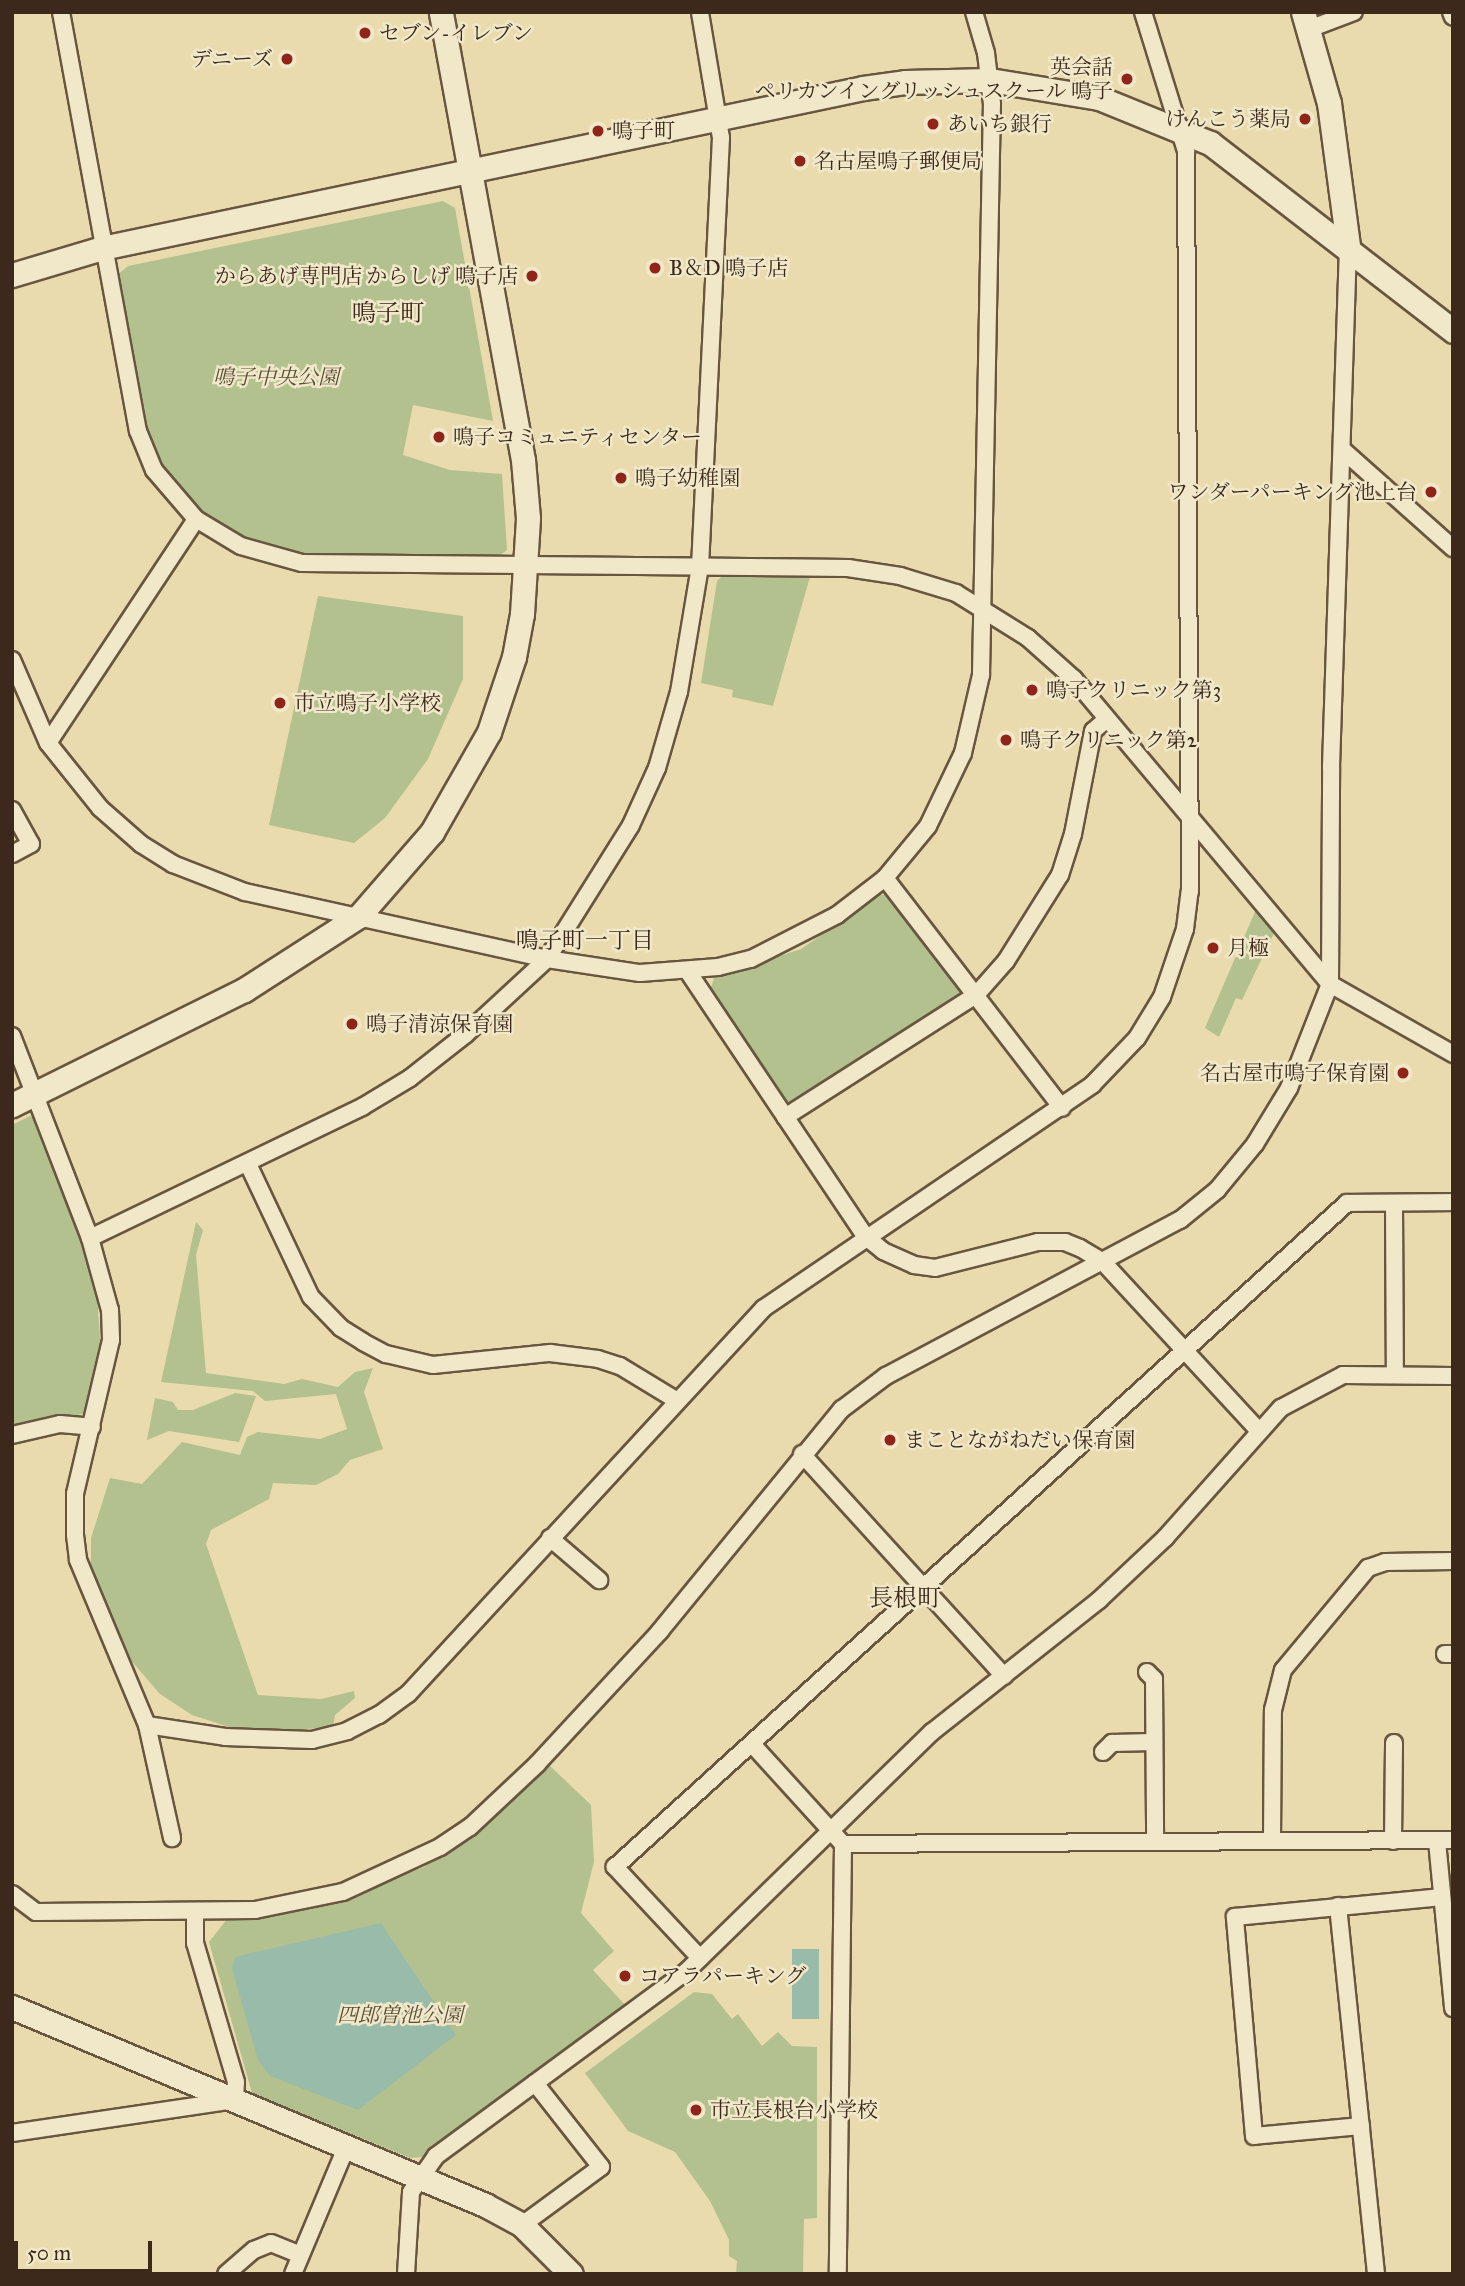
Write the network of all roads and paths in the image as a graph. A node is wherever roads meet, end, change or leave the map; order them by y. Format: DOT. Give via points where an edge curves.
graph roads {
  1 [pos="61,12"];
  2 [pos="441,12"];
  3 [pos="700,12"];
  4 [pos="974,12"];
  5 [pos="1143,12"];
  6 [pos="1354,12"];
  7 [pos="1306,21"];
  8 [pos="990,80"];
  9 [pos="720,120"];
  10 [pos="1182,129"];
  11 [pos="470,171"];
  12 [pos="1348,246"];
  13 [pos="102,248"];
  14 [pos="12,275"];
  15 [pos="1453,331"];
  16 [pos="1344,451"];
  17 [pos="196,519"];
  18 [pos="1453,548"];
  19 [pos="528,565"];
  20 [pos="700,567"];
  21 [pos="982,606"];
  22 [pos="12,660"];
  23 [pos="1107,719"];
  24 [pos="48,743"];
  25 [pos="12,810"];
  26 [pos="1190,815"];
  27 [pos="12,854"];
  28 [pos="885,877"];
  29 [pos="359,916"];
  30 [pos="547,959"];
  31 [pos="687,970"];
  32 [pos="1331,984"];
  33 [pos="976,995"];
  34 [pos="12,1036"];
  35 [pos="1453,1054"];
  36 [pos="37,1091"];
  37 [pos="12,1105"];
  38 [pos="1062,1108"];
  39 [pos="785,1117"];
  40 [pos="248,1164"];
  41 [pos="1453,1202"];
  42 [pos="1394,1203"];
  43 [pos="866,1237"];
  44 [pos="90,1238"];
  45 [pos="1103,1262"];
  46 [pos="1185,1349"];
  47 [pos="1395,1375"];
  48 [pos="1453,1376"];
  49 [pos="676,1400"];
  50 [pos="92,1427"];
  51 [pos="1259,1431"];
  52 [pos="12,1435"];
  53 [pos="802,1454"];
  54 [pos="550,1538"];
  55 [pos="1453,1561"];
  56 [pos="599,1580"];
  57 [pos="925,1588"];
  58 [pos="1147,1672"];
  59 [pos="1004,1676"];
  60 [pos="147,1725"];
  61 [pos="1153,1742"];
  62 [pos="1394,1743"];
  63 [pos="752,1744"];
  64 [pos="1102,1752"];
  65 [pos="172,1838"];
  66 [pos="838,1838"];
  67 [pos="1445,1840"];
  68 [pos="1272,1841"];
  69 [pos="1394,1841"];
  70 [pos="1155,1842"];
  71 [pos="12,1894"];
  72 [pos="1441,1897"];
  73 [pos="1338,1906"];
  74 [pos="195,1911"];
  75 [pos="700,1958"];
  76 [pos="12,2007"];
  77 [pos="1453,2008"];
  78 [pos="535,2083"];
  79 [pos="235,2099"];
  80 [pos="1361,2126"];
  81 [pos="12,2133"];
  82 [pos="346,2148"];
  83 [pos="419,2175"];
  84 [pos="522,2225"];
  85 [pos="301,2255"];
  86 [pos="226,2274"];
  87 [pos="293,2274"];
  88 [pos="406,2274"];
  89 [pos="571,2274"];
  90 [pos="838,2274"];
  91 [pos="1376,2274"];
  1 -- 13 [label="street"];
  2 -- 11 [label="street"];
  3 -- 9 [label="street"];
  4 -- 8 [label="street"];
  5 -- 10 [label="street"];
  6 -- 7 [label="street"];
  7 -- 12 [label="street" via="1329,103"];
  8 -- 9 [label="street" via="905,82"];
  8 -- 10 [label="street" via="1100,98"];
  8 -- 21 [label="street"];
  9 -- 11 [label="street"];
  9 -- 20 [label="street"];
  10 -- 12 [label="street" via="1210,143"];
  10 -- 26 [label="street" via="1186,151"];
  11 -- 13 [label="street"];
  11 -- 19 [label="street" via="523,460"];
  12 -- 15 [label="street"];
  12 -- 16 [label="street"];
  13 -- 14 [label="street"];
  13 -- 17 [label="street" via="138,431 154,470"];
  16 -- 18 [label="street"];
  16 -- 32 [label="street" via="1331,767"];
  17 -- 19 [label="street" via="241,546 302,563"];
  17 -- 24 [label="street"];
  19 -- 20 [label="street"];
  19 -- 29 [label="street" via="514,657 489,732 432,832"];
  20 -- 21 [label="street" via="878,572 956,593"];
  20 -- 30 [label="street" via="679,692 657,768 601,879"];
  21 -- 23 [label="street" via="1047,654"];
  21 -- 28 [label="street" via="981,675 963,753 928,827"];
  22 -- 24 [label="street"];
  23 -- 26 [label="street"];
  23 -- 33 [label="street" via="1093,731 1060,876 1024,938"];
  24 -- 29 [label="street" via="100,808 141,844 173,864 245,892"];
  25 -- 27 [label="street" via="31,844"];
  26 -- 32 [label="street"];
  26 -- 38 [label="street" via="1185,929 1162,997 1137,1038 1092,1085"];
  28 -- 31 [label="street" via="837,915 782,946 751,959"];
  28 -- 33 [label="street"];
  29 -- 30 [label="street"];
  29 -- 36 [label="street" via="244,990"];
  30 -- 31 [label="street" via="607,970"];
  30 -- 40 [label="street" via="411,1078"];
  31 -- 39 [label="street"];
  32 -- 35 [label="street"];
  32 -- 45 [label="street" via="1289,1088 1255,1144 1217,1190 1180,1220"];
  33 -- 38 [label="street"];
  33 -- 39 [label="street"];
  34 -- 36 [label="street"];
  36 -- 37 [label="street"];
  36 -- 44 [label="street"];
  38 -- 43 [label="street"];
  39 -- 43 [label="street"];
  40 -- 44 [label="street"];
  40 -- 49 [label="street" via="311,1297 341,1328 363,1342 386,1354 433,1364 550,1353 598,1359 620,1366"];
  41 -- 42 [label="street"];
  42 -- 46 [label="street" via="1347,1203"];
  42 -- 47 [label="street"];
  43 -- 45 [label="street" via="898,1260 934,1268 1038,1242 1065,1242"];
  43 -- 49 [label="street" via="764,1308"];
  44 -- 50 [label="street" via="110,1311 111,1340"];
  45 -- 46 [label="street"];
  45 -- 53 [label="street" via="886,1376 842,1409"];
  46 -- 51 [label="street"];
  46 -- 57 [label="street"];
  47 -- 48 [label="street"];
  47 -- 51 [label="street" via="1343,1375 1281,1408"];
  49 -- 54 [label="street"];
  50 -- 52 [label="street" via="60,1424"];
  50 -- 60 [label="street" via="75,1494 78,1560"];
  51 -- 59 [label="street" via="1165,1538"];
  53 -- 57 [label="street"];
  53 -- 74 [label="street" via="660,1631 537,1764 470,1827 419,1859 344,1892 255,1910"];
  54 -- 56 [label="street"];
  54 -- 60 [label="street" via="408,1694 346,1731 312,1740 274,1741"];
  55 -- 68 [label="street" via="1385,1562 1368,1569 1283,1670 1273,1710"];
  57 -- 59 [label="street"];
  57 -- 63 [label="street"];
  58 -- 61 [label="street" via="1154,1679"];
  59 -- 66 [label="street" via="932,1732"];
  60 -- 65 [label="street"];
  61 -- 64 [label="street" via="1112,1743"];
  61 -- 70 [label="street"];
  62 -- 69 [label="street"];
  63 -- 66 [label="street"];
  63 -- 75 [label="street" via="615,1867"];
  66 -- 70 [label="street"];
  66 -- 75 [label="street"];
  66 -- 90 [label="street"];
  67 -- 69 [label="street"];
  67 -- 72 [label="street"];
  68 -- 69 [label="street"];
  68 -- 70 [label="street"];
  71 -- 74 [label="street" via="36,1912"];
  72 -- 73 [label="street"];
  72 -- 77 [label="street"];
  73 -- 80 [label="street"];
  73 -- 80 [label="street" via="1235,1917 1254,2136"];
  74 -- 79 [label="street" via="195,1943 236,2082"];
  75 -- 78 [label="street"];
  76 -- 79 [label="street"];
  78 -- 83 [label="street" via="436,2156"];
  78 -- 84 [label="street" via="601,2167"];
  79 -- 81 [label="street"];
  79 -- 82 [label="street"];
  80 -- 91 [label="street"];
  82 -- 83 [label="street"];
  82 -- 85 [label="street"];
  83 -- 84 [label="street"];
  83 -- 88 [label="street" via="411,2192"];
  84 -- 89 [label="street"];
  85 -- 86 [label="street" via="271,2243 254,2250"];
  85 -- 87 [label="street"];
}
